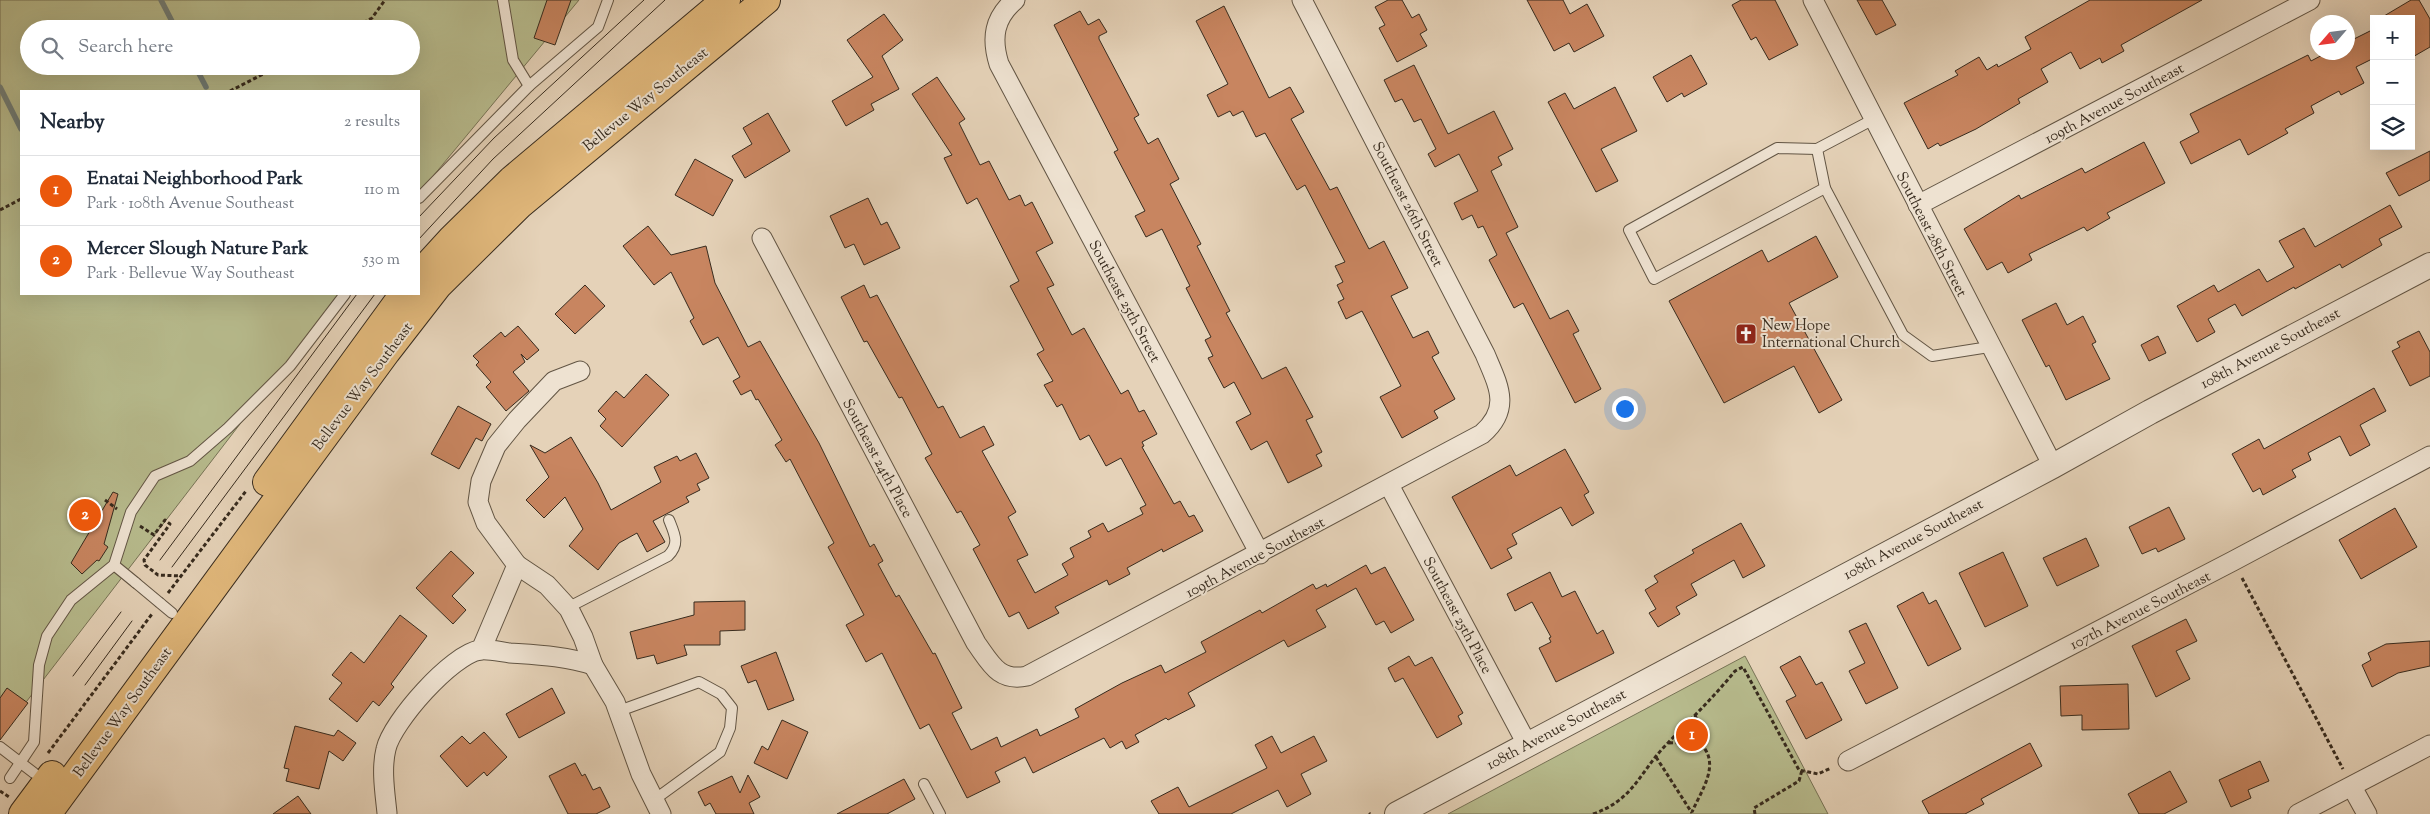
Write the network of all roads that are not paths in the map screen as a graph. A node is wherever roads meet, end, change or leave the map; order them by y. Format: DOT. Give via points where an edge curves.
graph roads {
  1 [pos="503,0"];
  2 [pos="608,0"];
  3 [pos="726,0"];
  4 [pos="766,0"];
  5 [pos="1015,0"];
  6 [pos="1302,0"];
  7 [pos="1813,0"];
  8 [pos="2310,0"];
  9 [pos="529,86"];
  10 [pos="1874,119"];
  11 [pos="1817,149"];
  12 [pos="1825,188"];
  13 [pos="420,197"];
  14 [pos="1918,205"];
  15 [pos="762,238"];
  16 [pos="2429,268"];
  17 [pos="420,274"];
  18 [pos="344,295"];
  19 [pos="403,295"];
  20 [pos="1990,347"];
  21 [pos="580,371"];
  22 [pos="1499,413"];
  23 [pos="2430,456"];
  24 [pos="2053,466"];
  25 [pos="1389,485"];
  26 [pos="669,520"];
  27 [pos="1260,554"];
  28 [pos="114,565"];
  29 [pos="517,565"];
  30 [pos="166,608"];
  31 [pos="567,608"];
  32 [pos="480,650"];
  33 [pos="592,665"];
  34 [pos="1000,674"];
  35 [pos="618,712"];
  36 [pos="1527,744"];
  37 [pos="2430,745"];
  38 [pos="0,747"];
  39 [pos="1848,761"];
  40 [pos="21,763"];
  41 [pos="34,772"];
  42 [pos="10,778"];
  43 [pos="924,784"];
  44 [pos="2352,788"];
  45 [pos="658,807"];
  46 [pos="23,814"];
  47 [pos="47,814"];
  48 [pos="387,814"];
  49 [pos="940,814"];
  50 [pos="1397,814"];
  51 [pos="2298,814"];
  52 [pos="2367,814"];
  1 -- 9 [label="lane" via="513,60"];
  2 -- 9 [label="lane" via="598,27"];
  3 -- 17 [label="main road, Bellevue Way Southeast" via="519,174"];
  4 -- 47 [label="main road, Bellevue Way Southeast" via="519,205 438,286 386,352"];
  5 -- 27 [label="street, Southeast 25th Street" via="998,19 994,47 999,64"];
  6 -- 22 [label="street, Southeast 26th Street" via="1485,354 1497,382 1501,401"];
  7 -- 10 [label="street, Southeast 28th Street"];
  8 -- 14 [label="street, 109th Avenue Southeast"];
  9 -- 13 [label="lane"];
  10 -- 11 [label="lane"];
  10 -- 14 [label="street, Southeast 28th Street"];
  11 -- 12 [label="lane"];
  11 -- 12 [label="lane" via="1777,148 1630,230 1654,279"];
  12 -- 20 [label="lane" via="1903,335 1932,356"];
  14 -- 20 [label="street, Southeast 28th Street"];
  15 -- 34 [label="street, Southeast 24th Place" via="976,643"];
  16 -- 24 [label="street, 108th Avenue Southeast" via="2158,407"];
  18 -- 28 [label="lane" via="290,366 228,428 190,461 155,476 131,512"];
  19 -- 30 [label="main road, Bellevue Way Southeast"];
  20 -- 24 [label="street, Southeast 28th Street"];
  21 -- 29 [label="street" via="554,381 517,420 496,446 481,481 478,502 486,523"];
  22 -- 25 [label="street, 109th Avenue Southeast" via="1482,434"];
  23 -- 39 [label="street, 107th Avenue Southeast"];
  24 -- 36 [label="street, 108th Avenue Southeast"];
  25 -- 27 [label="street, 109th Avenue Southeast"];
  25 -- 36 [label="street, Southeast 25th Place"];
  26 -- 31 [label="lane" via="676,540 674,550 668,556"];
  27 -- 34 [label="street, 109th Avenue Southeast" via="1027,676 1010,678"];
  28 -- 30 [label="lane, bridge"];
  28 -- 40 [label="lane" via="71,600 47,636 39,665 34,742"];
  29 -- 31 [label="street" via="547,585"];
  29 -- 32 [label="street"];
  30 -- 46 [label="main road, Bellevue Way Southeast"];
  31 -- 33 [label="street" via="583,637"];
  32 -- 33 [label="street" via="569,658"];
  32 -- 48 [label="street" via="451,666 405,712 393,730 385,750"];
  33 -- 35 [label="street"];
  35 -- 45 [label="street" via="641,774"];
  35 -- 45 [label="lane" via="698,682 721,694 732,708 730,728 720,752"];
  36 -- 50 [label="street, 108th Avenue Southeast"];
  37 -- 44 [label="street"];
  38 -- 40 [label="lane"];
  40 -- 41 [label="lane"];
  40 -- 42 [label="lane"];
  43 -- 49 [label="lane"];
  44 -- 51 [label="street"];
  44 -- 52 [label="street"];
}
